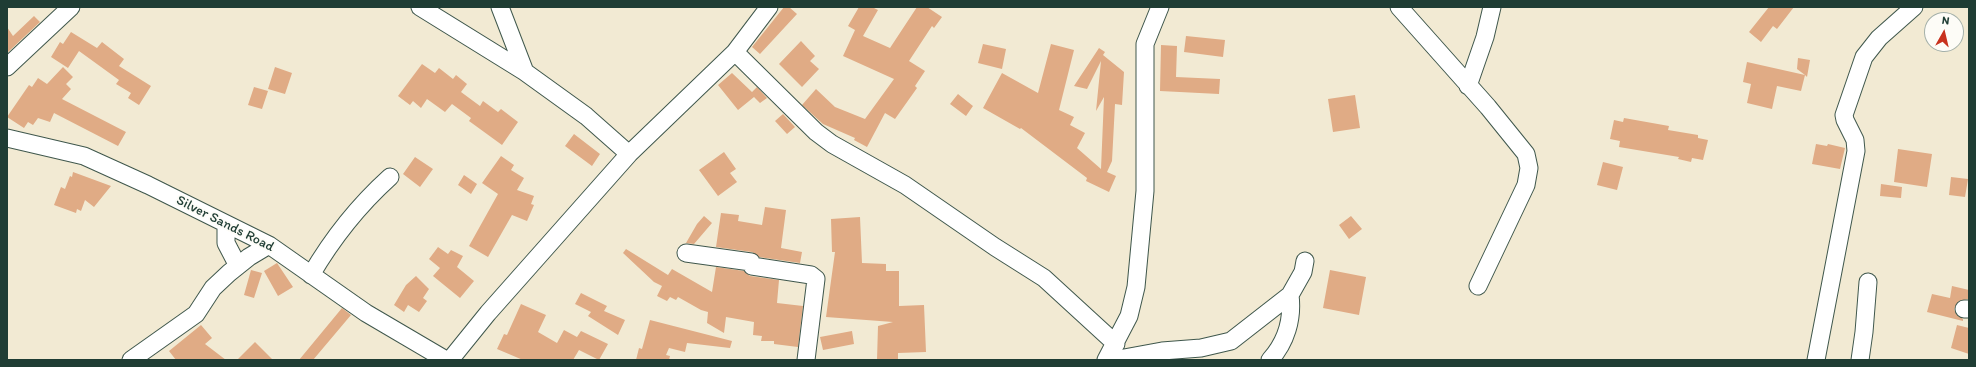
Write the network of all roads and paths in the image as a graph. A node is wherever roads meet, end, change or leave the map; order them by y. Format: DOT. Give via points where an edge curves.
graph roads {
  1 [pos="71,7"];
  2 [pos="420,7"];
  3 [pos="500,7"];
  4 [pos="769,7"];
  5 [pos="1160,7"];
  6 [pos="1399,7"];
  7 [pos="1492,7"];
  8 [pos="1914,7"];
  9 [pos="735,52"];
  10 [pos="7,67"];
  11 [pos="525,72"];
  12 [pos="1468,86"];
  13 [pos="7,138"];
  14 [pos="629,154"];
  15 [pos="390,176"];
  16 [pos="226,225"];
  17 [pos="269,245"];
  18 [pos="686,253"];
  19 [pos="1305,261"];
  20 [pos="238,266"];
  21 [pos="311,275"];
  22 [pos="1868,282"];
  23 [pos="1478,286"];
  24 [pos="1290,295"];
  25 [pos="1185,349"];
  26 [pos="1114,352"];
  27 [pos="131,360"];
  28 [pos="446,360"];
  29 [pos="450,360"];
  30 [pos="806,360"];
  31 [pos="1106,360"];
  32 [pos="1205,360"];
  33 [pos="1270,360"];
  34 [pos="1816,360"];
  35 [pos="1860,360"];
  1 -- 10 [label="street"];
  2 -- 11 [label="street"];
  3 -- 11 [label="street"];
  4 -- 9 [label="street"];
  5 -- 26 [label="street" via="1145,44 1145,191 1136,287 1129,316"];
  6 -- 12 [label="street"];
  7 -- 12 [label="street" via="1485,37"];
  8 -- 34 [label="street" via="1879,38 1864,57 1844,114 1844,120 1855,140 1856,151"];
  9 -- 14 [label="street"];
  9 -- 26 [label="street" via="816,132 832,144 904,185 1044,278"];
  11 -- 14 [label="street" via="586,116"];
  12 -- 23 [label="street" via="1526,154 1529,168 1526,185"];
  13 -- 16 [label="street, Silver Sands Road" via="84,156"];
  14 -- 29 [label="street" via="488,313"];
  15 -- 21 [label="street" via="352,216"];
  16 -- 17 [label="street, Silver Sands Road"];
  16 -- 20 [label="street" via="226,243"];
  17 -- 20 [label="street"];
  17 -- 21 [label="street, Silver Sands Road"];
  18 -- 30 [label="street" via="751,262 752,266 811,275 816,279"];
  19 -- 24 [label="street" via="1303,272"];
  20 -- 27 [label="street" via="213,288 196,314"];
  21 -- 28 [label="street, Silver Sands Road" via="366,313"];
  22 -- 35 [label="street"];
  24 -- 25 [label="street" via="1231,341"];
  24 -- 33 [label="street" via="1289,327"];
  25 -- 26 [label="street"];
  25 -- 32 [label="street"];
  26 -- 31 [label="street"];
}
